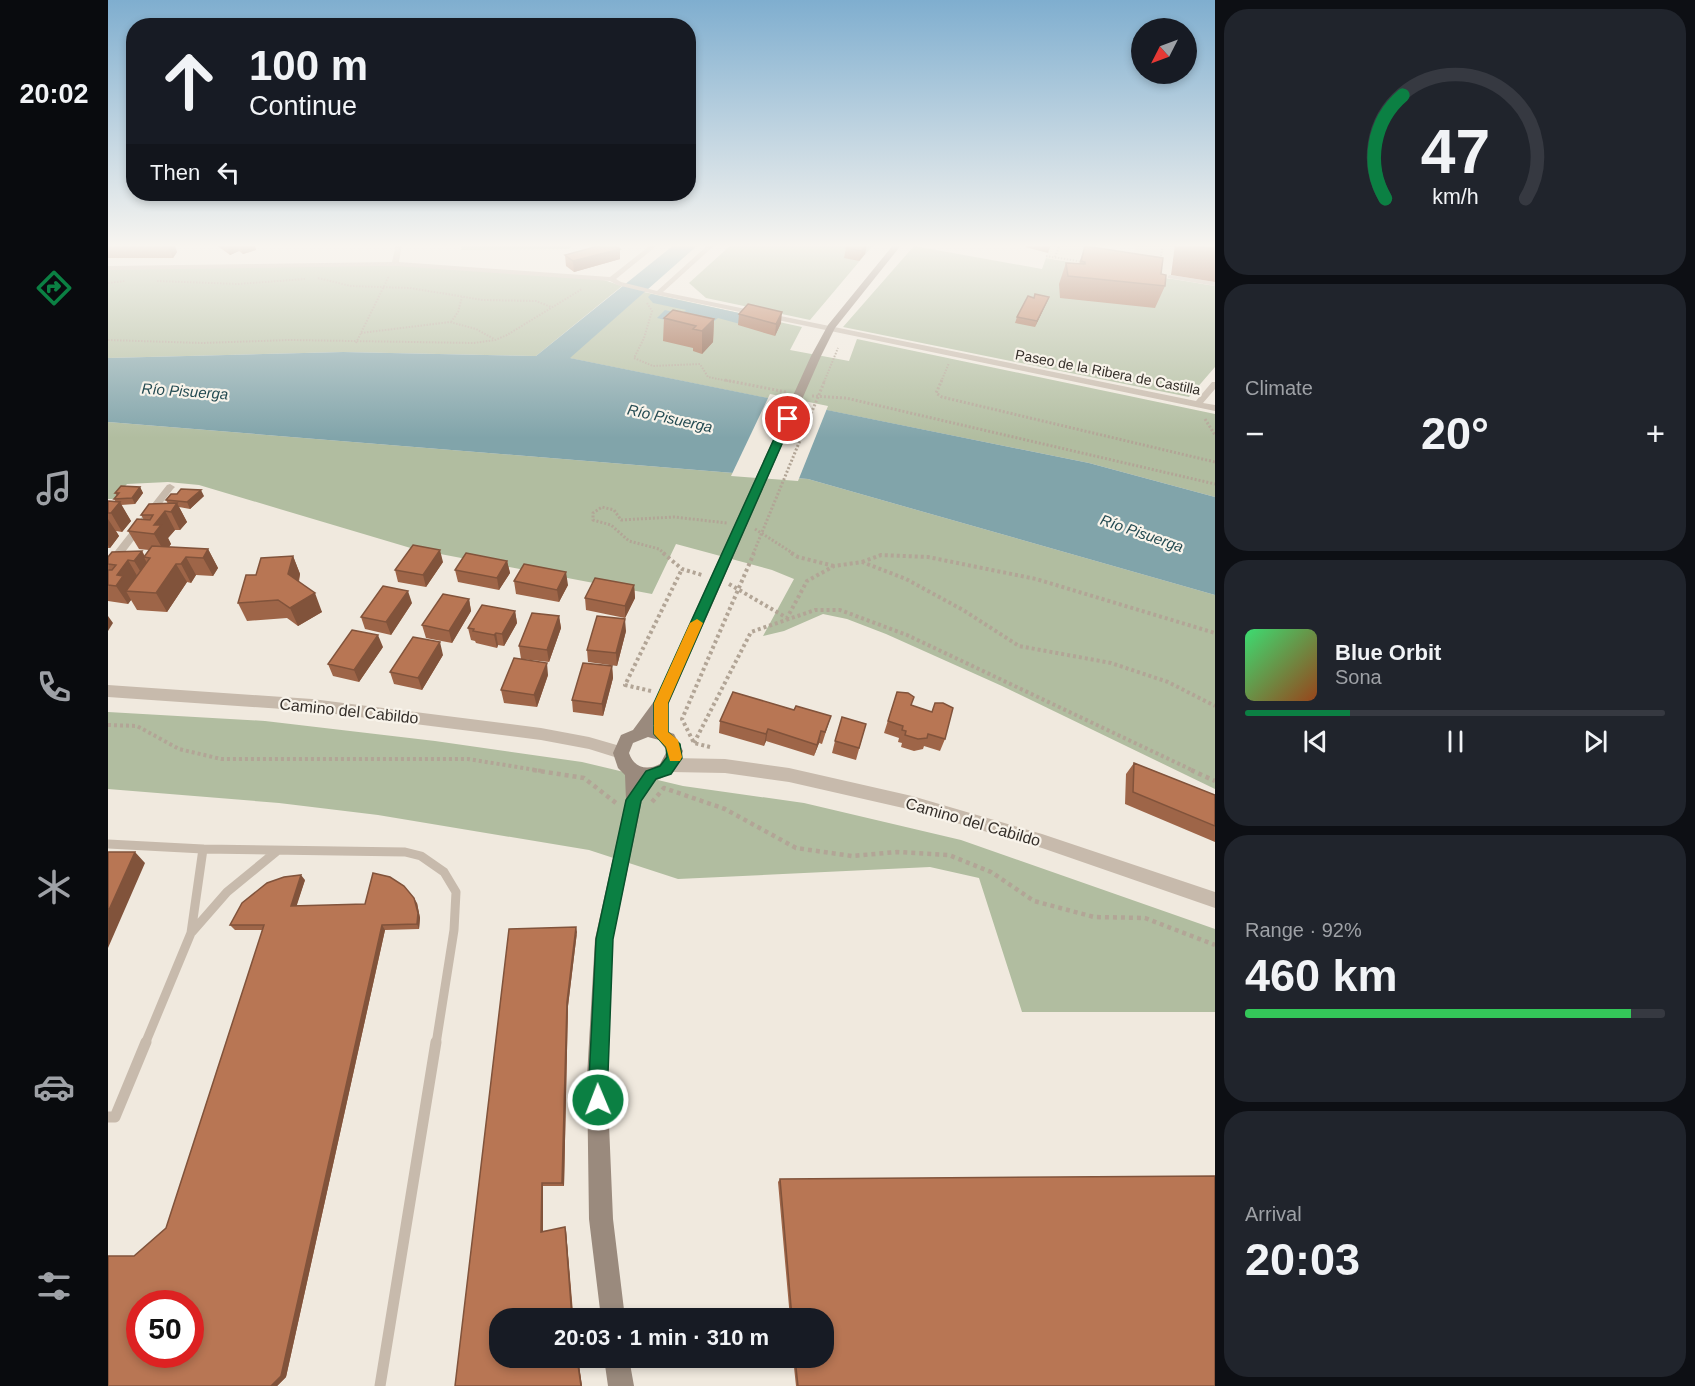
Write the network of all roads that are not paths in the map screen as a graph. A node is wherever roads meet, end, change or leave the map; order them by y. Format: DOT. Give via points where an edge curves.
graph roads {
  1 [pos="738,309"];
  2 [pos="846,309"];
  3 [pos="831,327"];
  4 [pos="1215,384"];
  5 [pos="1198,404"];
  6 [pos="1215,408"];
  7 [pos="171,487"];
  8 [pos="108,567"];
  9 [pos="108,691"];
  10 [pos="661,703"];
  11 [pos="640,732"];
  12 [pos="661,734"];
  13 [pos="622,749"];
  14 [pos="673,758"];
  15 [pos="633,771"];
  16 [pos="651,775"];
  17 [pos="633,803"];
  18 [pos="108,844"];
  19 [pos="203,849"];
  20 [pos="277,851"];
  21 [pos="1215,900"];
  22 [pos="191,933"];
  23 [pos="108,1118"];
  24 [pos="612,1308"];
  25 [pos="618,1368"];
  26 [pos="380,1386"];
  27 [pos="621,1386"];
  1 -- 3 [label="street, Paseo de la Ribera de Castilla"];
  2 -- 3 [label="main road"];
  3 -- 5 [label="street, Paseo de la Ribera de Castilla"];
  3 -- 10 [label="main road"];
  4 -- 5 [label="street"];
  5 -- 6 [label="street, Paseo de la Ribera de Castilla"];
  7 -- 8 [label="street"];
  9 -- 13 [label="street, Camino del Cabildo" via="312,705 541,734"];
  10 -- 11 [label="main road"];
  10 -- 12 [label="main road"];
  11 -- 12 [label="main road"];
  11 -- 13 [label="main road" via="627,739"];
  12 -- 14 [label="main road" via="673,744"];
  13 -- 15 [label="main road" via="624,763"];
  14 -- 16 [label="main road" via="665,770"];
  14 -- 21 [label="street, Camino del Cabildo" via="789,775 912,803 1042,841"];
  15 -- 16 [label="main road"];
  15 -- 17 [label="main road"];
  16 -- 17 [label="main road"];
  17 -- 24 [label="main road" via="604,939 597,1077 601,1219"];
  18 -- 19 [label="lane"];
  19 -- 20 [label="lane"];
  19 -- 22 [label="lane"];
  20 -- 22 [label="lane" via="227,892"];
  20 -- 26 [label="lane" via="405,852 421,856 444,872 456,892 433,1070"];
  22 -- 23 [label="lane" via="115,1117"];
  25 -- 27 [label="main road"];
}
